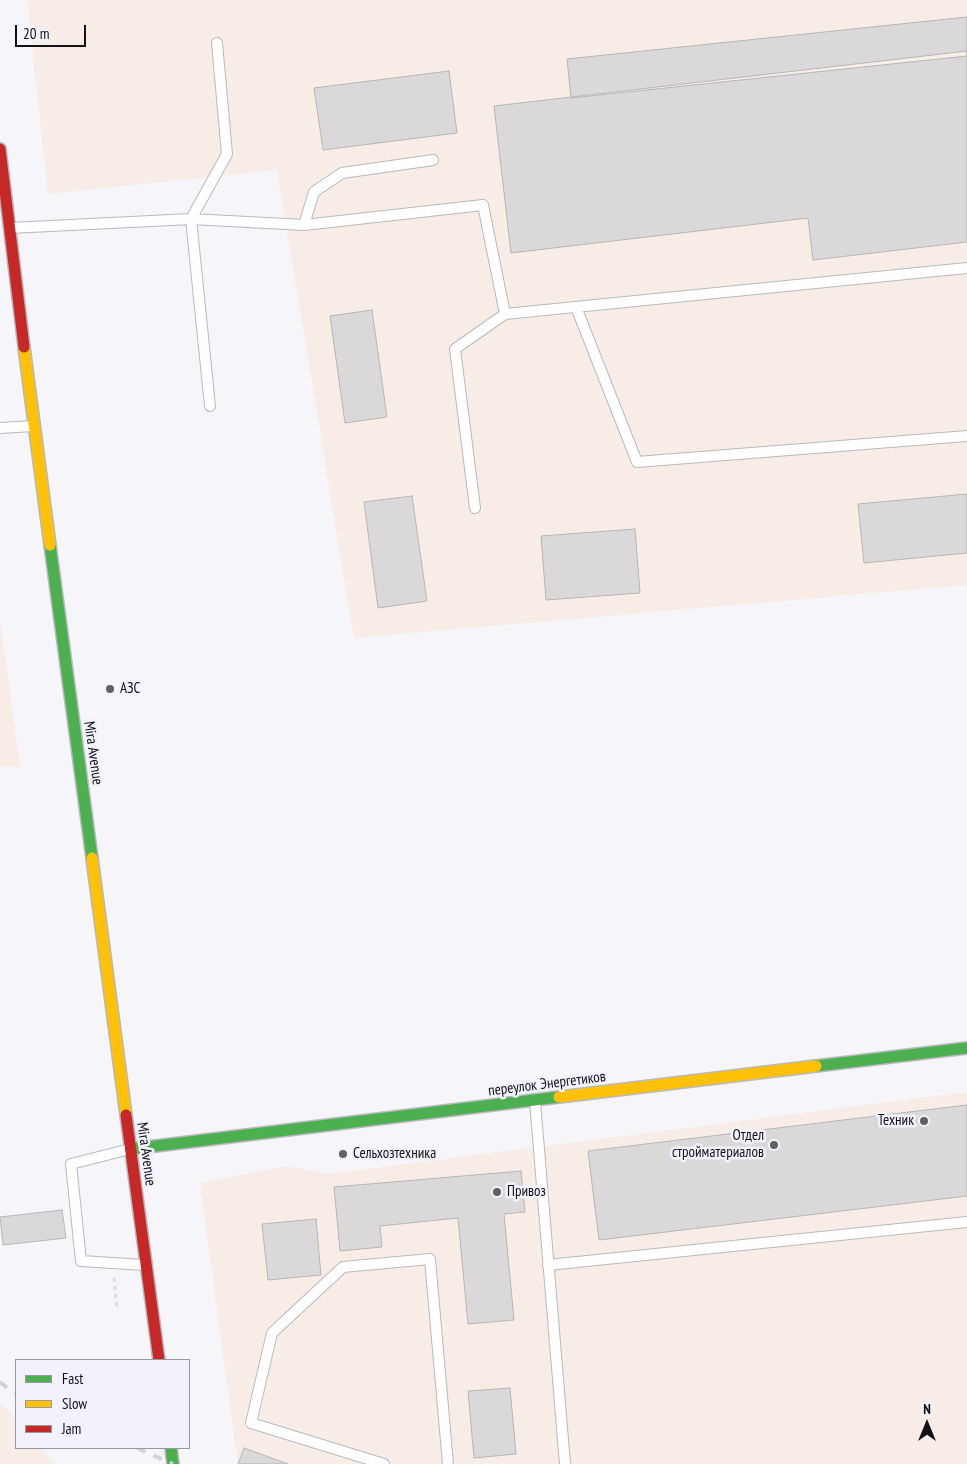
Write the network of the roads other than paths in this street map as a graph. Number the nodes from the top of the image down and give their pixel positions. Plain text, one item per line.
1 (217, 42) dead end
2 (0, 150) edge
3 (433, 160) dead end
4 (191, 219) junction
5 (304, 225) junction
6 (5, 228) edge
7 (967, 268) edge
8 (576, 307) junction
9 (505, 314) junction
10 (210, 406) dead end
11 (34, 426) junction
12 (0, 428) edge
13 (967, 436) edge
14 (475, 508) dead end
15 (967, 1048) edge
16 (535, 1100) junction
17 (130, 1149) junction
18 (967, 1222) edge
19 (146, 1265) junction
20 (548, 1265) junction
21 (159, 1359) edge
22 (171, 1449) edge
23 (173, 1464) edge
24 (384, 1464) edge
25 (448, 1464) edge
26 (565, 1464) edge

1 - 4 lane
2 - 6 main road, Mira Avenue
3 - 5 lane
4 - 5 lane
4 - 6 lane
4 - 10 lane
5 - 9 lane
6 - 11 main road, Mira Avenue
7 - 8 lane
8 - 9 lane
8 - 13 lane
9 - 14 lane
11 - 12 lane
11 - 17 main road, Mira Avenue
15 - 16 main road, переулок Энергетиков
16 - 17 main road, переулок Энергетиков
16 - 20 lane
17 - 19 main road, Mira Avenue
17 - 19 lane
18 - 20 lane
19 - 21 main road, Mira Avenue
20 - 26 lane
22 - 23 main road
24 - 25 lane

